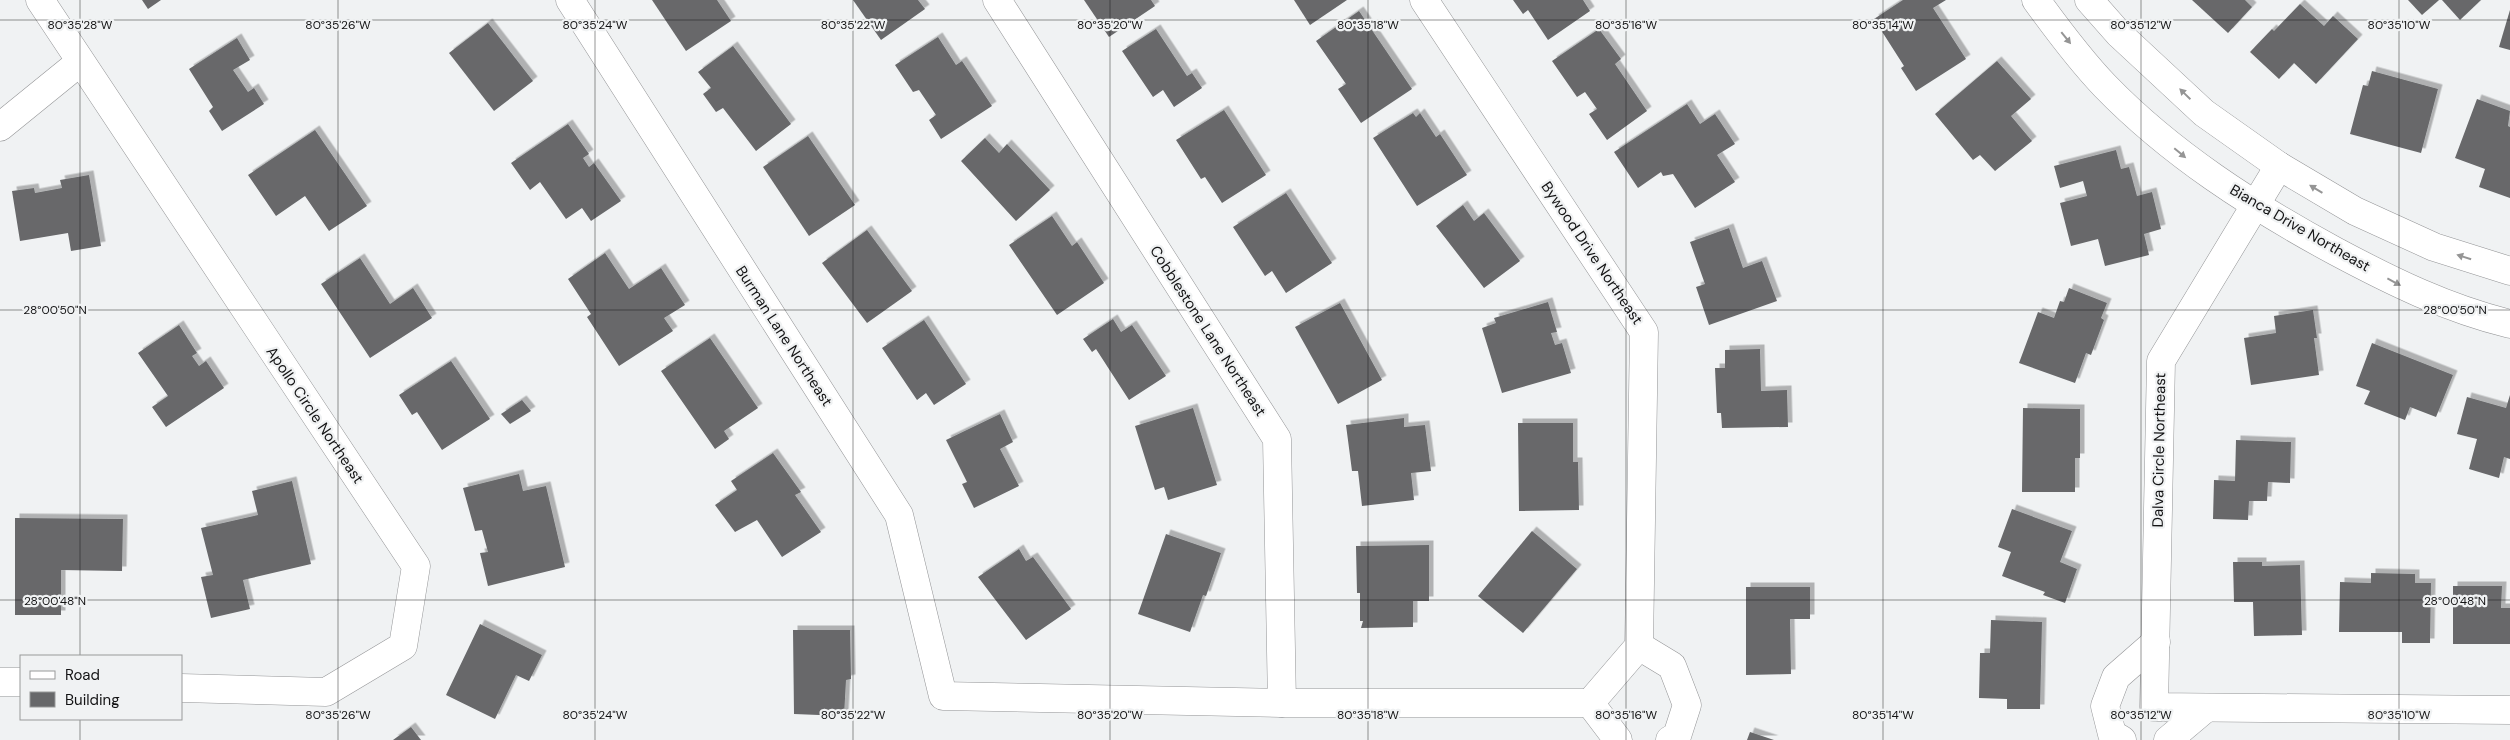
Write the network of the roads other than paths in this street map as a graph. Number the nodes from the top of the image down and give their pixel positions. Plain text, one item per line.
1 (40, 0) edge
2 (570, 0) edge
3 (997, 0) edge
4 (1424, 0) edge
5 (2036, 0) edge
6 (2089, 0) edge
7 (80, 62) junction
8 (0, 127) edge
9 (2279, 166) junction
10 (2255, 205) junction
11 (2510, 272) edge
12 (2510, 324) edge
13 (2156, 642) junction
14 (1639, 646) junction
15 (0, 682) edge
16 (20, 682) edge
17 (182, 688) edge
18 (1282, 703) junction
19 (1590, 703) junction
20 (2206, 708) junction
21 (2510, 710) edge
22 (1618, 740) edge
23 (1670, 740) edge
24 (2122, 740) edge
25 (2168, 740) edge

1 - 7 street, Apollo Circle Northeast
2 - 18 street, Burman Lane Northeast
3 - 18 street, Cobblestone Lane Northeast
4 - 14 street, Bywood Drive Northeast
5 -> 10 street, Bianca Drive Northeast
9 -> 6 street
7 - 8 street
7 - 17 street, Apollo Circle Northeast
9 - 10 street, Dalva Circle Northeast
11 -> 9 street
10 -> 12 street, Bianca Drive Northeast
10 - 13 street, Dalva Circle Northeast
13 - 20 street, Dalva Circle Northeast
13 - 24 street
14 - 19 street
14 - 23 street
15 - 16 street
18 - 19 street
19 - 22 street
20 - 21 street
20 - 25 street

